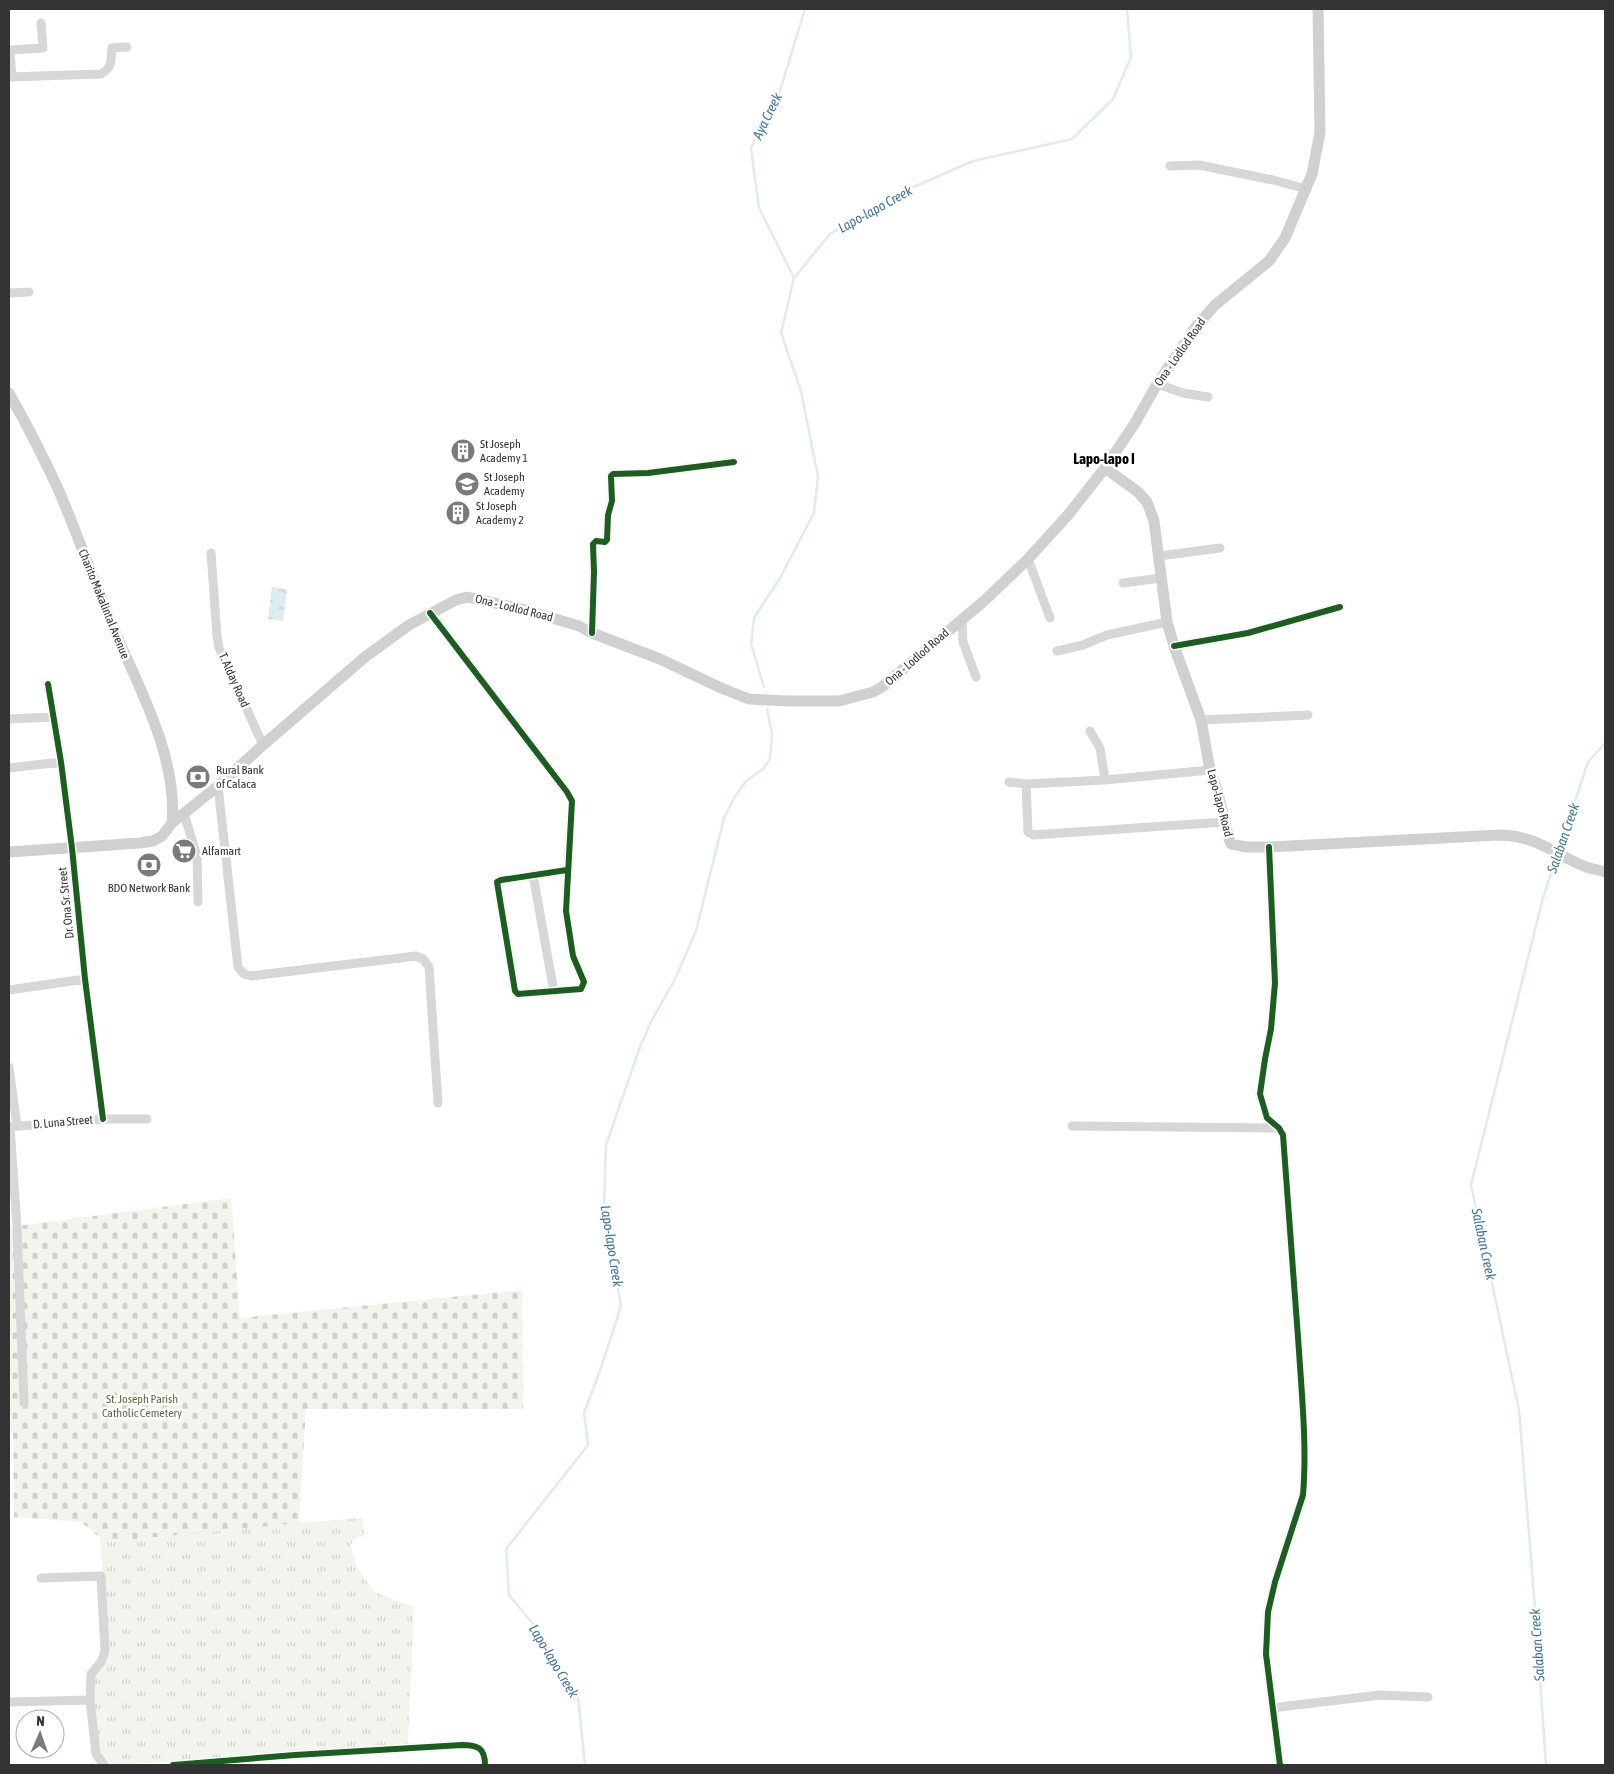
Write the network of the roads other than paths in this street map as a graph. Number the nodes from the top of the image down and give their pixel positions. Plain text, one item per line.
1 (1318, 9) edge
2 (41, 23) dead end
3 (127, 47) dead end
4 (10, 77) edge
5 (1170, 166) dead end
6 (1307, 189) junction
7 (29, 292) dead end
8 (9, 293) edge
9 (1157, 384) junction
10 (9, 393) edge
11 (1208, 397) dead end
12 (734, 462) dead end
13 (1105, 468) junction
14 (1220, 548) dead end
15 (211, 553) dead end
16 (1159, 556) junction
17 (1028, 559) junction
18 (1161, 578) junction
19 (1123, 583) dead end
20 (1340, 607) dead end
21 (430, 613) junction
22 (1050, 618) dead end
23 (962, 619) junction
24 (1167, 622) junction
25 (592, 633) junction
26 (1174, 646) junction
27 (1057, 651) dead end
28 (976, 676) dead end
29 (48, 684) dead end
30 (1308, 715) dead end
31 (54, 717) junction
32 (9, 719) edge
33 (1201, 720) junction
34 (1090, 731) dead end
35 (263, 745) junction
36 (61, 761) junction
37 (9, 768) edge
38 (1210, 770) junction
39 (1105, 780) junction
40 (1009, 782) dead end
41 (1026, 784) junction
42 (218, 786) junction
43 (184, 814) junction
44 (1224, 822) junction
45 (172, 823) junction
46 (1269, 847) junction
47 (72, 848) junction
48 (9, 852) edge
49 (567, 870) junction
50 (1605, 872) edge
51 (533, 875) junction
52 (198, 902) dead end
53 (85, 979) junction
54 (9, 990) edge
55 (554, 992) junction
56 (9, 1067) edge
57 (438, 1103) dead end
58 (103, 1119) junction
59 (147, 1119) dead end
60 (1072, 1126) dead end
61 (12, 1127) edge
62 (1279, 1128) junction
63 (24, 1403) dead end
64 (41, 1578) dead end
65 (1428, 1697) dead end
66 (90, 1700) junction
67 (9, 1702) edge
68 (1272, 1708) junction
69 (104, 1765) edge
70 (174, 1765) edge
71 (485, 1765) edge
72 (1280, 1765) edge

1 - 6 main road, Ona - Lodlod Road
2 - 4 street
3 - 4 street
5 - 6 street
6 - 9 main road, Ona - Lodlod Road
7 - 8 street
9 - 11 street
9 - 13 main road, Ona - Lodlod Road
10 - 45 main road, Charito Makalintal Avenue
12 - 25 street
13 - 16 main road, Lapo-lapo Road
13 - 17 main road, Ona - Lodlod Road
14 - 16 street
15 - 35 street, T. Alday Road
16 - 18 main road, Lapo-lapo Road
17 - 22 street
17 - 23 main road, Ona - Lodlod Road
18 - 19 street
18 - 24 main road, Lapo-lapo Road
20 - 26 street
21 - 25 main road, Ona - Lodlod Road
21 - 35 main road, Ona - Lodlod Road
21 - 49 street
23 - 25 main road, Ona - Lodlod Road
23 - 28 street
24 - 26 main road, Lapo-lapo Road
24 - 27 street
26 - 33 main road, Lapo-lapo Road
29 - 31 street, Dr. Ona Sr. Street
30 - 33 street
31 - 32 street
31 - 36 street, Dr. Ona Sr. Street
33 - 38 main road, Lapo-lapo Road
34 - 39 street
35 - 42 main road, Ona - Lodlod Road
36 - 37 street
36 - 47 street, Dr. Ona Sr. Street
38 - 39 street
38 - 44 main road, Lapo-lapo Road
39 - 41 street
40 - 41 street
41 - 44 street
42 - 43 main road, Ona - Lodlod Road
42 - 57 street
43 - 45 main road, Ona - Lodlod Road
43 - 52 street
44 - 46 main road, Lapo-lapo Road
45 - 47 main road, Ona - Lodlod Road
46 - 50 main road, Lapo-lapo Road
46 - 62 street
47 - 48 main road, Ona - Lodlod Road
47 - 53 street, Dr. Ona Sr. Street
49 - 51 street
49 - 55 street
51 - 55 street
51 - 55 street
53 - 54 street
53 - 58 street, Dr. Ona Sr. Street
56 - 61 street
58 - 59 street, D. Luna Street
58 - 61 street, D. Luna Street
60 - 62 street
61 - 63 street
62 - 68 street
64 - 66 street
65 - 68 street
66 - 67 street
66 - 69 street
68 - 72 street
70 - 71 street

